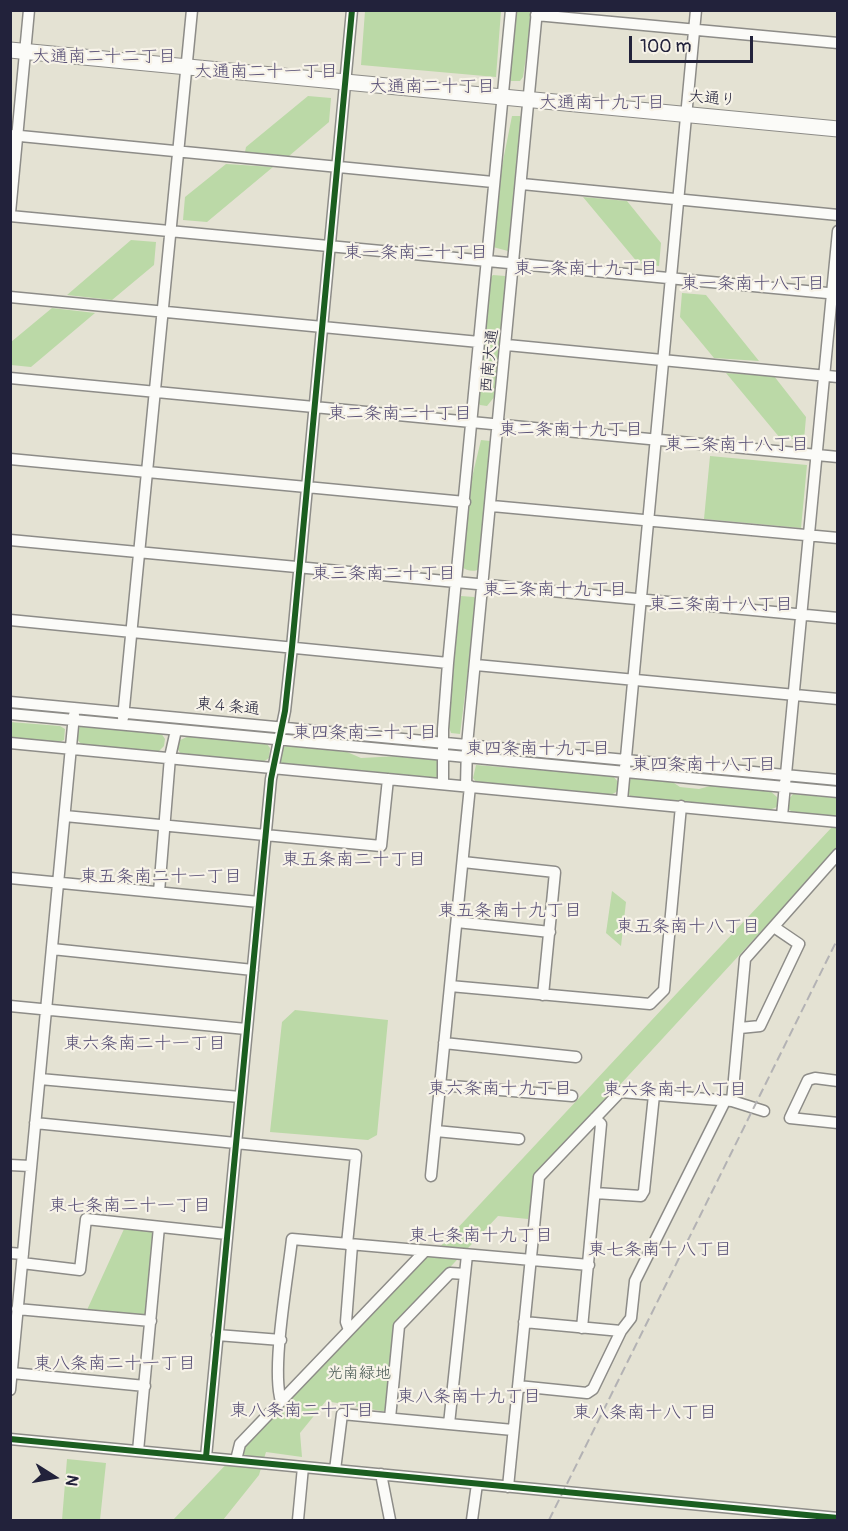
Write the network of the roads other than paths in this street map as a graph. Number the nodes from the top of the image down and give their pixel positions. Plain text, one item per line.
1 (29, 10) edge
2 (192, 10) edge
3 (352, 10) edge
4 (511, 10) edge
5 (696, 10) edge
6 (537, 13) edge
7 (694, 29) junction
8 (837, 43) edge
9 (18, 51) edge
10 (186, 67) junction
11 (346, 82) junction
12 (503, 98) junction
13 (528, 99) junction
14 (686, 115) junction
15 (837, 129) edge
16 (14, 135) edge
17 (177, 151) junction
18 (338, 167) junction
19 (493, 182) junction
20 (522, 184) junction
21 (678, 200) junction
22 (10, 214) edge
23 (837, 215) edge
24 (169, 231) junction
25 (837, 231) edge
26 (330, 246) junction
27 (486, 261) junction
28 (514, 264) junction
29 (671, 278) junction
30 (834, 294) edge
31 (10, 297) edge
32 (162, 311) junction
33 (322, 327) junction
34 (479, 342) junction
35 (507, 345) junction
36 (663, 360) junction
37 (823, 376) junction
38 (837, 377) edge
39 (10, 378) edge
40 (154, 392) junction
41 (316, 407) junction
42 (472, 422) junction
43 (498, 425) junction
44 (656, 439) junction
45 (816, 455) junction
46 (837, 457) edge
47 (10, 459) edge
48 (146, 471) junction
49 (307, 487) junction
50 (465, 502) junction
51 (492, 506) junction
52 (648, 519) junction
53 (809, 535) junction
54 (837, 538) edge
55 (10, 540) edge
56 (139, 552) junction
57 (299, 567) junction
58 (457, 582) junction
59 (483, 585) junction
60 (640, 600) junction
61 (801, 614) junction
62 (837, 618) edge
63 (10, 620) edge
64 (132, 632) junction
65 (292, 647) junction
66 (448, 663) junction
67 (476, 665) junction
68 (633, 679) junction
69 (793, 694) junction
70 (837, 699) edge
71 (10, 702) edge
72 (75, 708) junction
73 (124, 712) junction
74 (10, 714) edge
75 (73, 720) junction
76 (123, 725) junction
77 (282, 727) junction
78 (176, 730) junction
79 (279, 740) junction
80 (443, 742) junction
81 (10, 743) edge
82 (467, 745) junction
83 (71, 749) junction
84 (444, 755) junction
85 (170, 757) junction
86 (468, 757) junction
87 (626, 760) junction
88 (273, 768) junction
89 (625, 772) junction
90 (786, 776) junction
91 (388, 779) junction
92 (837, 780) edge
93 (443, 784) junction
94 (468, 786) junction
95 (785, 787) junction
96 (837, 792) edge
97 (622, 800) junction
98 (681, 806) junction
99 (65, 816) junction
100 (782, 816) junction
101 (837, 822) edge
102 (165, 826) junction
103 (266, 834) junction
104 (837, 854) edge
105 (463, 862) junction
106 (10, 878) edge
107 (58, 882) junction
108 (159, 892) junction
109 (259, 902) junction
110 (457, 922) junction
111 (774, 927) junction
112 (550, 932) junction
113 (51, 949) junction
114 (253, 970) junction
115 (450, 986) junction
116 (543, 995) junction
117 (10, 1006) edge
118 (46, 1009) junction
119 (740, 1028) junction
120 (246, 1029) junction
121 (444, 1043) junction
122 (576, 1057) dead end
123 (39, 1079) junction
124 (837, 1081) edge
125 (440, 1085) junction
126 (654, 1095) junction
127 (572, 1096) dead end
128 (240, 1097) junction
129 (729, 1101) junction
130 (764, 1111) dead end
131 (595, 1118) junction
132 (35, 1123) junction
133 (837, 1123) edge
134 (436, 1131) junction
135 (519, 1139) dead end
136 (236, 1141) junction
137 (10, 1165) edge
138 (30, 1167) junction
139 (431, 1176) dead end
140 (596, 1193) junction
141 (159, 1227) junction
142 (227, 1234) junction
143 (349, 1244) junction
144 (424, 1252) junction
145 (10, 1253) edge
146 (453, 1254) junction
147 (466, 1255) junction
148 (22, 1259) junction
149 (531, 1261) junction
150 (589, 1265) junction
151 (450, 1273) junction
152 (465, 1274) junction
153 (17, 1309) junction
154 (151, 1321) junction
155 (524, 1322) junction
156 (582, 1328) junction
157 (349, 1330) junction
158 (621, 1332) junction
159 (218, 1335) junction
160 (281, 1340) junction
161 (12, 1372) edge
162 (145, 1386) junction
163 (518, 1386) junction
164 (10, 1390) edge
165 (282, 1401) junction
166 (390, 1418) junction
167 (449, 1424) junction
168 (513, 1430) junction
169 (10, 1439) edge
170 (138, 1451) junction
171 (206, 1457) junction
172 (236, 1460) junction
173 (303, 1467) junction
174 (335, 1470) junction
175 (381, 1474) junction
176 (477, 1484) junction
177 (508, 1487) junction
178 (837, 1518) edge
179 (298, 1521) edge
180 (390, 1521) edge
181 (472, 1521) edge

1 - 9 street
2 - 10 street
3 - 11 street
4 - 12 street, 西南大通
5 - 7 street
6 - 7 street
6 - 13 street, 西南大通
7 - 8 street
7 - 14 street
9 - 10 highway, 大通り
9 - 16 street
10 - 11 highway, 大通り
10 - 17 street
11 - 12 highway, 大通り
11 - 18 street
12 - 13 highway, 大通り
12 - 19 street, 西南大通
13 - 14 highway, 大通り
13 - 20 street, 西南大通
14 - 15 highway, 大通り
14 - 21 street
16 - 17 street
16 - 22 street
17 - 18 street
17 - 24 street
18 - 19 street
18 - 26 street
19 - 27 street, 西南大通
20 - 21 street
20 - 28 street, 西南大通
21 - 23 street
21 - 29 street
22 - 24 street
24 - 26 street
24 - 32 street
25 - 30 street
26 - 27 street
26 - 33 street
27 - 28 street
27 - 34 street, 西南大通
28 - 29 street
28 - 35 street, 西南大通
29 - 30 street
29 - 36 street
30 - 37 street
31 - 32 street
32 - 33 street
32 - 40 street
33 - 34 street
33 - 41 street
34 - 42 street, 西南大通
35 - 36 street
35 - 43 street, 西南大通
36 - 37 street
36 - 44 street
37 - 38 street
37 - 45 street
39 - 40 street
40 - 41 street
40 - 48 street
41 - 42 street
41 - 49 street
42 - 43 street
42 - 50 street, 西南大通
43 - 44 street
43 - 51 street, 西南大通
44 - 45 street
44 - 52 street
45 - 46 street
45 - 53 street
47 - 48 street
48 - 49 street
48 - 56 street
49 - 50 street
49 - 57 street
50 - 58 street, 西南大通
51 - 52 street
51 - 59 street, 西南大通
52 - 53 street
52 - 60 street
53 - 54 street
53 - 61 street
55 - 56 street
56 - 57 street
56 - 64 street
57 - 58 street
57 - 65 street
58 - 59 street
58 - 66 street, 西南大通
59 - 60 street
59 - 67 street, 西南大通
60 - 61 street
60 - 68 street
61 - 62 street
61 - 69 street
63 - 64 street
64 - 65 street
64 - 73 street
65 - 66 street
65 - 77 street
66 - 80 street, 西南大通
67 - 68 street
67 - 82 street, 西南大通
68 - 69 street
68 - 87 street
69 - 70 street
69 - 90 street
71 - 72 street, 東４条通
72 - 73 street, 東４条通
72 - 75 street
73 - 76 street
73 - 77 street, 東４条通
74 - 75 street, 東４条通
75 - 76 street, 東４条通
75 - 83 street
76 - 78 street, 東４条通
77 - 79 street
77 - 80 street, 東４条通
78 - 79 street, 東４条通
78 - 85 street
79 - 84 street, 東４条通
79 - 88 street
80 - 82 street, 東４条通
80 - 84 street, 西南大通
81 - 83 street
82 - 86 street, 西南大通
82 - 87 street, 東４条通
83 - 85 street
83 - 99 street
84 - 86 street, 東４条通
84 - 93 street, 西南大通
85 - 88 street
85 - 102 street
86 - 89 street, 東４条通
86 - 94 street, 西南大通
87 - 89 street
87 - 90 street, 東４条通
88 - 91 street
88 - 103 street
89 - 95 street, 東４条通
89 - 97 street
90 - 92 street, 東４条通
90 - 95 street
91 - 93 street
91 - 103 street
93 - 94 street
94 - 97 street
94 - 105 street, 西南大通
95 - 96 street, 東４条通
95 - 100 street
97 - 98 street
98 - 100 street
98 - 116 street
99 - 102 street
99 - 107 street
100 - 101 street
102 - 103 street
102 - 108 street
103 - 109 street
104 - 111 street
105 - 110 street, 西南大通
105 - 112 street
106 - 107 street
107 - 108 street
107 - 113 street
108 - 109 street
109 - 114 street
110 - 112 street
110 - 115 street, 西南大通
111 - 119 street
111 - 119 street
112 - 116 street
113 - 114 street
113 - 118 street
114 - 120 street
115 - 116 street
115 - 121 street, 西南大通
117 - 118 street
118 - 120 street
118 - 123 street
119 - 129 street
120 - 128 street
121 - 122 street
121 - 125 street, 西南大通
123 - 128 street
123 - 132 street
124 - 133 street
125 - 127 street
125 - 134 street, 西南大通
126 - 129 street
126 - 131 street
126 - 140 street
128 - 136 street
129 - 130 street
129 - 158 street
131 - 140 street
131 - 149 street
132 - 136 street
132 - 138 street
134 - 135 street
134 - 139 street, 西南大通
136 - 142 street
136 - 143 street
137 - 138 street
138 - 148 street
140 - 150 street
141 - 142 street
141 - 148 street
141 - 154 street
142 - 159 street
143 - 144 street
143 - 157 street
143 - 160 street
144 - 146 street
144 - 157 street
145 - 148 street
146 - 147 street
146 - 151 street
147 - 149 street
147 - 152 street
148 - 153 street
149 - 150 street
149 - 155 street
150 - 156 street
151 - 152 street
151 - 166 street
152 - 167 street
153 - 154 street
153 - 161 street
154 - 162 street
155 - 156 street
155 - 163 street
156 - 158 street
157 - 165 street
158 - 163 street
159 - 160 street
159 - 171 street
160 - 165 street
161 - 162 street
161 - 164 street
162 - 170 street
163 - 168 street
165 - 172 street
166 - 167 street
166 - 174 street
167 - 168 street
168 - 177 street
169 - 170 street
170 - 171 street
171 - 172 street
172 - 173 street
173 - 174 street
173 - 179 street
174 - 175 street
175 - 176 street
175 - 180 street
176 - 177 street
176 - 181 street
177 - 178 street

